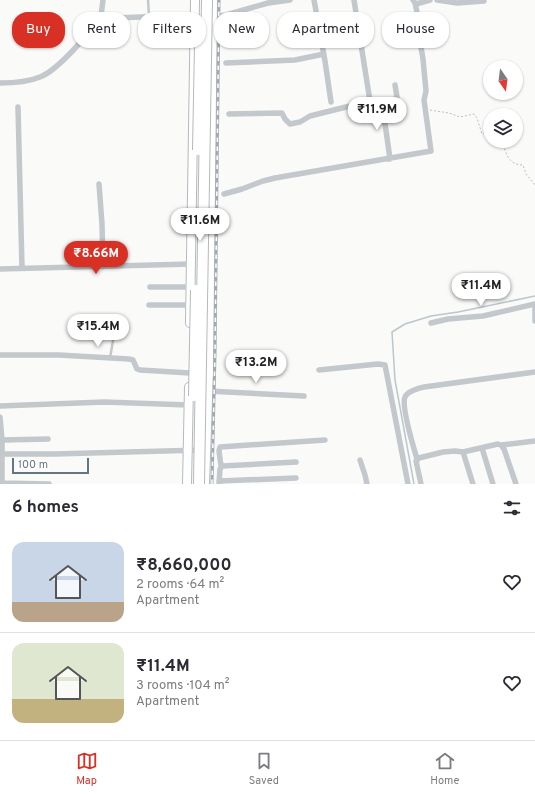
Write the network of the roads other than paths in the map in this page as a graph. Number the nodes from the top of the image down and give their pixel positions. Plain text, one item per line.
1 (103, 0) edge
2 (148, 0) edge
3 (195, 0) edge
4 (200, 0) edge
5 (207, 0) edge
6 (213, 0) edge
7 (290, 0) edge
8 (314, 0) edge
9 (354, 0) edge
10 (430, 0) edge
11 (437, 0) edge
12 (276, 1) edge
13 (450, 1) edge
14 (484, 1) dead end
15 (414, 2) edge
16 (102, 12) edge
17 (150, 12) edge
18 (195, 12) edge
19 (212, 17) junction
20 (206, 41) edge
21 (212, 41) junction
22 (74, 48) edge
23 (194, 48) edge
24 (324, 54) junction
25 (226, 63) dead end
26 (0, 83) edge
27 (395, 85) dead end
28 (370, 101) junction
29 (331, 102) dead end
30 (382, 102) junction
31 (18, 107) dead end
32 (229, 114) dead end
33 (390, 159) junction
34 (98, 184) dead end
35 (224, 194) dead end
36 (191, 264) junction
37 (103, 266) junction
38 (22, 268) junction
39 (0, 269) edge
40 (150, 287) dead end
41 (191, 287) junction
42 (209, 287) junction
43 (149, 305) dead end
44 (191, 305) junction
45 (535, 305) edge
46 (535, 321) edge
47 (431, 323) dead end
48 (114, 335) dead end
49 (0, 355) edge
50 (110, 358) junction
51 (319, 370) dead end
52 (535, 372) edge
53 (190, 373) junction
54 (208, 390) junction
55 (304, 396) dead end
56 (189, 405) junction
57 (0, 406) edge
58 (0, 417) edge
59 (1, 430) edge
60 (48, 439) dead end
61 (2, 440) junction
62 (325, 440) dead end
63 (535, 441) edge
64 (501, 445) junction
65 (482, 448) junction
66 (188, 450) junction
67 (206, 450) junction
68 (463, 452) junction
69 (2, 454) junction
70 (417, 459) junction
71 (360, 460) dead end
72 (296, 462) dead end
73 (225, 466) junction
74 (1, 474) edge
75 (296, 478) dead end
76 (219, 482) edge
77 (2, 484) edge
78 (49, 484) edge
79 (187, 484) edge
80 (192, 484) edge
81 (199, 484) edge
82 (205, 484) edge
83 (366, 484) edge
84 (408, 484) edge
85 (421, 484) edge
86 (473, 484) edge
87 (494, 484) edge
88 (516, 484) edge

1 - 16 street
2 - 17 lane
3 - 18 street
4 - 80 highway, bridge
5 - 81 highway, bridge
6 - 19 street
7 - 12 street
8 - 24 street
9 - 28 street
10 - 15 street
11 - 13 street
12 - 19 street
13 - 14 street
15 - 33 street
19 - 21 street
20 - 21 street
21 - 42 street
22 - 26 street
23 - 36 street
24 - 25 street
24 - 29 street
27 - 30 street
28 - 30 street
28 - 32 street
30 - 33 street
31 - 38 street
33 - 35 street
34 - 37 street
36 - 37 street
36 - 41 street
37 - 38 street
38 - 39 street
40 - 41 street
41 - 42 street
41 - 44 street
42 - 54 street
43 - 44 street
44 - 53 street
45 - 46 street
45 - 47 street
48 - 50 lane
49 - 50 street
50 - 53 street
51 - 84 street
52 - 70 street
53 - 56 street
54 - 55 street
54 - 67 street
56 - 57 street
56 - 66 street
58 - 59 street
59 - 61 street
60 - 61 street
61 - 69 street
62 - 73 street
63 - 64 street
64 - 65 street
64 - 88 street
65 - 68 street
65 - 87 street
66 - 67 street
66 - 69 street
66 - 79 street
67 - 82 street
68 - 70 street
68 - 86 street
69 - 74 street
70 - 85 street
71 - 83 street
72 - 73 street
73 - 76 street
74 - 77 street
75 - 76 street
77 - 78 street

